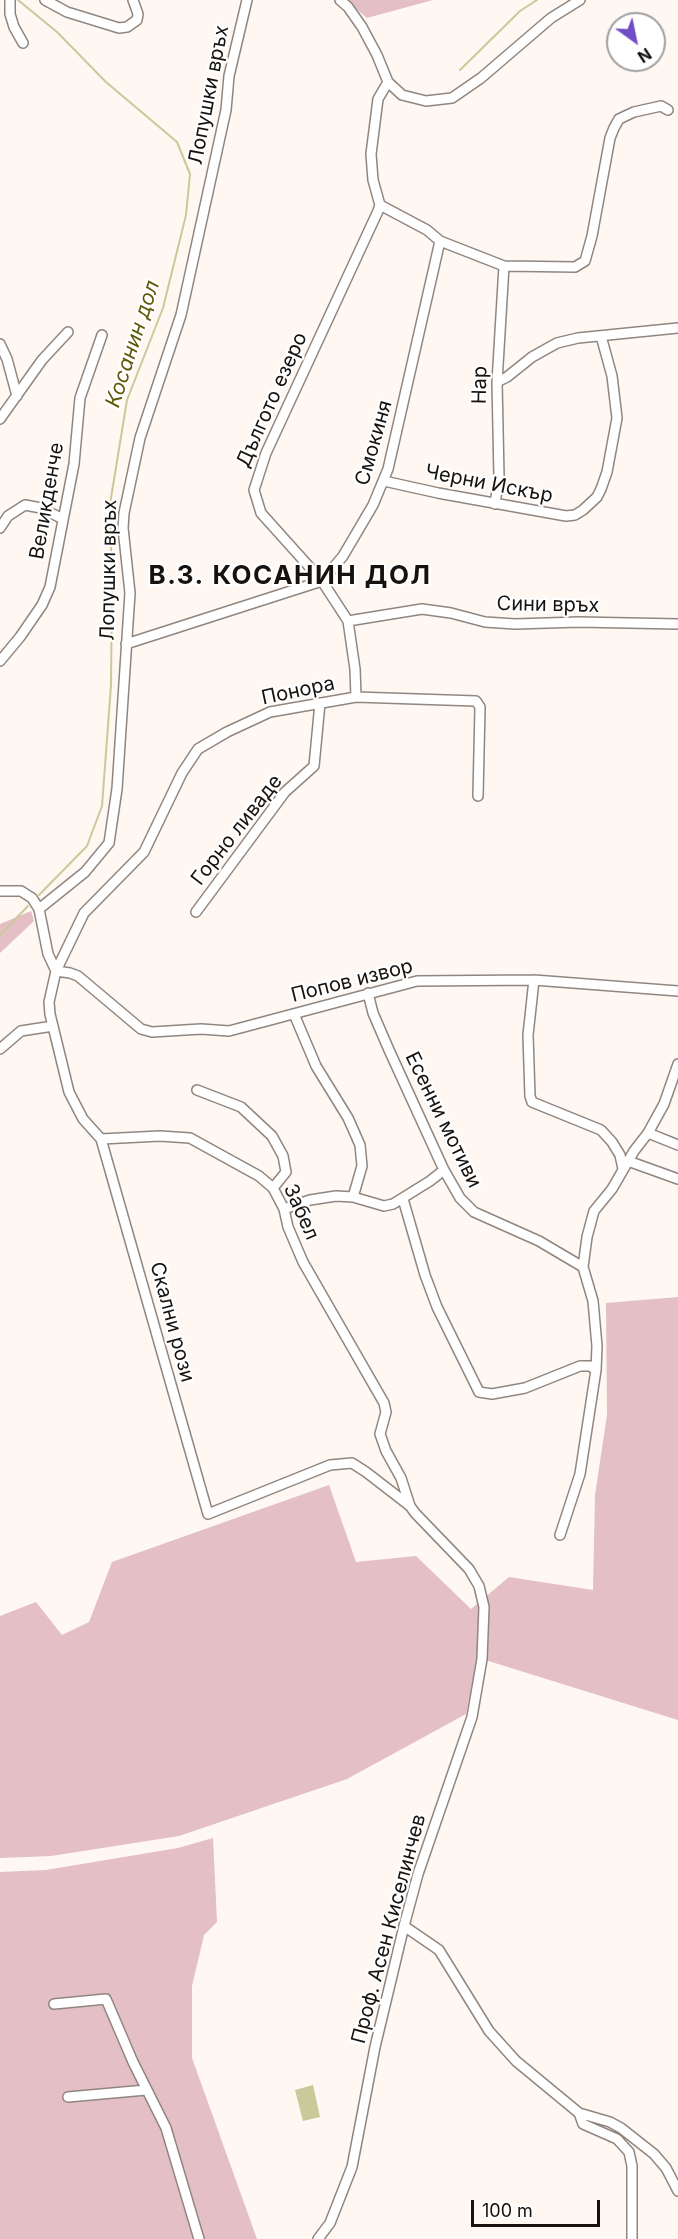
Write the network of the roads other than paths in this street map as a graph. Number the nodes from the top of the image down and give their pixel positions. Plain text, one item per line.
1 (10, 0) edge
2 (45, 0) edge
3 (133, 0) edge
4 (247, 0) edge
5 (340, 0) edge
6 (580, 0) edge
7 (23, 43) dead end
8 (388, 82) junction
9 (668, 110) dead end
10 (380, 205) junction
11 (440, 240) junction
12 (504, 266) junction
13 (678, 327) edge
14 (68, 332) dead end
15 (102, 335) dead end
16 (601, 336) junction
17 (0, 344) edge
18 (497, 382) junction
19 (17, 396) junction
20 (0, 418) edge
21 (384, 481) junction
22 (495, 504) junction
23 (63, 519) junction
24 (0, 528) edge
25 (322, 581) junction
26 (348, 621) junction
27 (678, 624) edge
28 (126, 644) junction
29 (0, 661) edge
30 (356, 697) junction
31 (320, 703) junction
32 (478, 796) dead end
33 (0, 891) edge
34 (39, 909) junction
35 (196, 912) dead end
36 (56, 971) junction
37 (534, 980) junction
38 (678, 991) edge
39 (368, 993) junction
40 (294, 1014) junction
41 (53, 1026) junction
42 (0, 1049) edge
43 (678, 1064) edge
44 (197, 1090) dead end
45 (648, 1134) junction
46 (101, 1139) junction
47 (678, 1145) edge
48 (626, 1165) junction
49 (444, 1170) junction
50 (678, 1179) edge
51 (273, 1188) junction
52 (353, 1197) junction
53 (404, 1199) junction
54 (284, 1209) junction
55 (583, 1267) junction
56 (596, 1370) junction
57 (411, 1506) junction
58 (560, 1535) dead end
59 (484, 1625) joint
60 (404, 1926) junction
61 (54, 2004) dead end
62 (146, 2090) junction
63 (68, 2097) dead end
64 (579, 2113) junction
65 (678, 2191) edge
66 (199, 2239) edge
67 (318, 2239) edge
68 (632, 2239) edge

1 - 7 street
2 - 3 street
4 - 28 street, Лопушки връх
5 - 8 street
6 - 8 street
8 - 10 street
9 - 12 street
10 - 11 street
10 - 25 street, Дългото езеро
11 - 12 street
11 - 21 street, Смокиня
12 - 18 street, Нар
13 - 16 street
14 - 19 street
15 - 23 street, Великденче
16 - 18 street
16 - 22 street, Черни Искър
17 - 19 street
18 - 22 street, Нар
19 - 20 street
21 - 22 street, Черни Искър
21 - 25 street, Смокиня
23 - 24 street
23 - 29 street, Великденче
25 - 26 street, Дългото езеро
25 - 28 street
26 - 27 street, Сини връх
26 - 30 street, Дългото езеро
28 - 34 street, Лопушки връх
30 - 31 street, Понора
30 - 32 street, Понора
31 - 35 street, Горно ливаде
31 - 36 street, Понора
33 - 34 street
34 - 36 street
36 - 40 street, Попов извор
36 - 41 street
37 - 38 street, Попов извор
37 - 39 street, Попов извор
37 - 48 street
39 - 40 street, Попов извор
39 - 49 street, Есенни мотиви
40 - 52 street
41 - 42 street
41 - 46 street
43 - 45 street
44 - 51 street
45 - 47 street
45 - 48 street
46 - 51 street, Забел
46 - 57 street, Скални рози
48 - 50 street
48 - 55 street
49 - 53 street
49 - 55 street, Есенни мотиви
51 - 54 street, Забел
52 - 53 street
52 - 54 street
53 - 56 street
54 - 57 street, Забел
55 - 56 street
56 - 58 street
57 - 59 street, Забел
59 - 60 street, Проф. Асен Киселинчев
60 - 64 street
60 - 67 street, Проф. Асен Киселинчев
61 - 62 street
62 - 63 street
62 - 66 street
64 - 65 street
64 - 68 street

